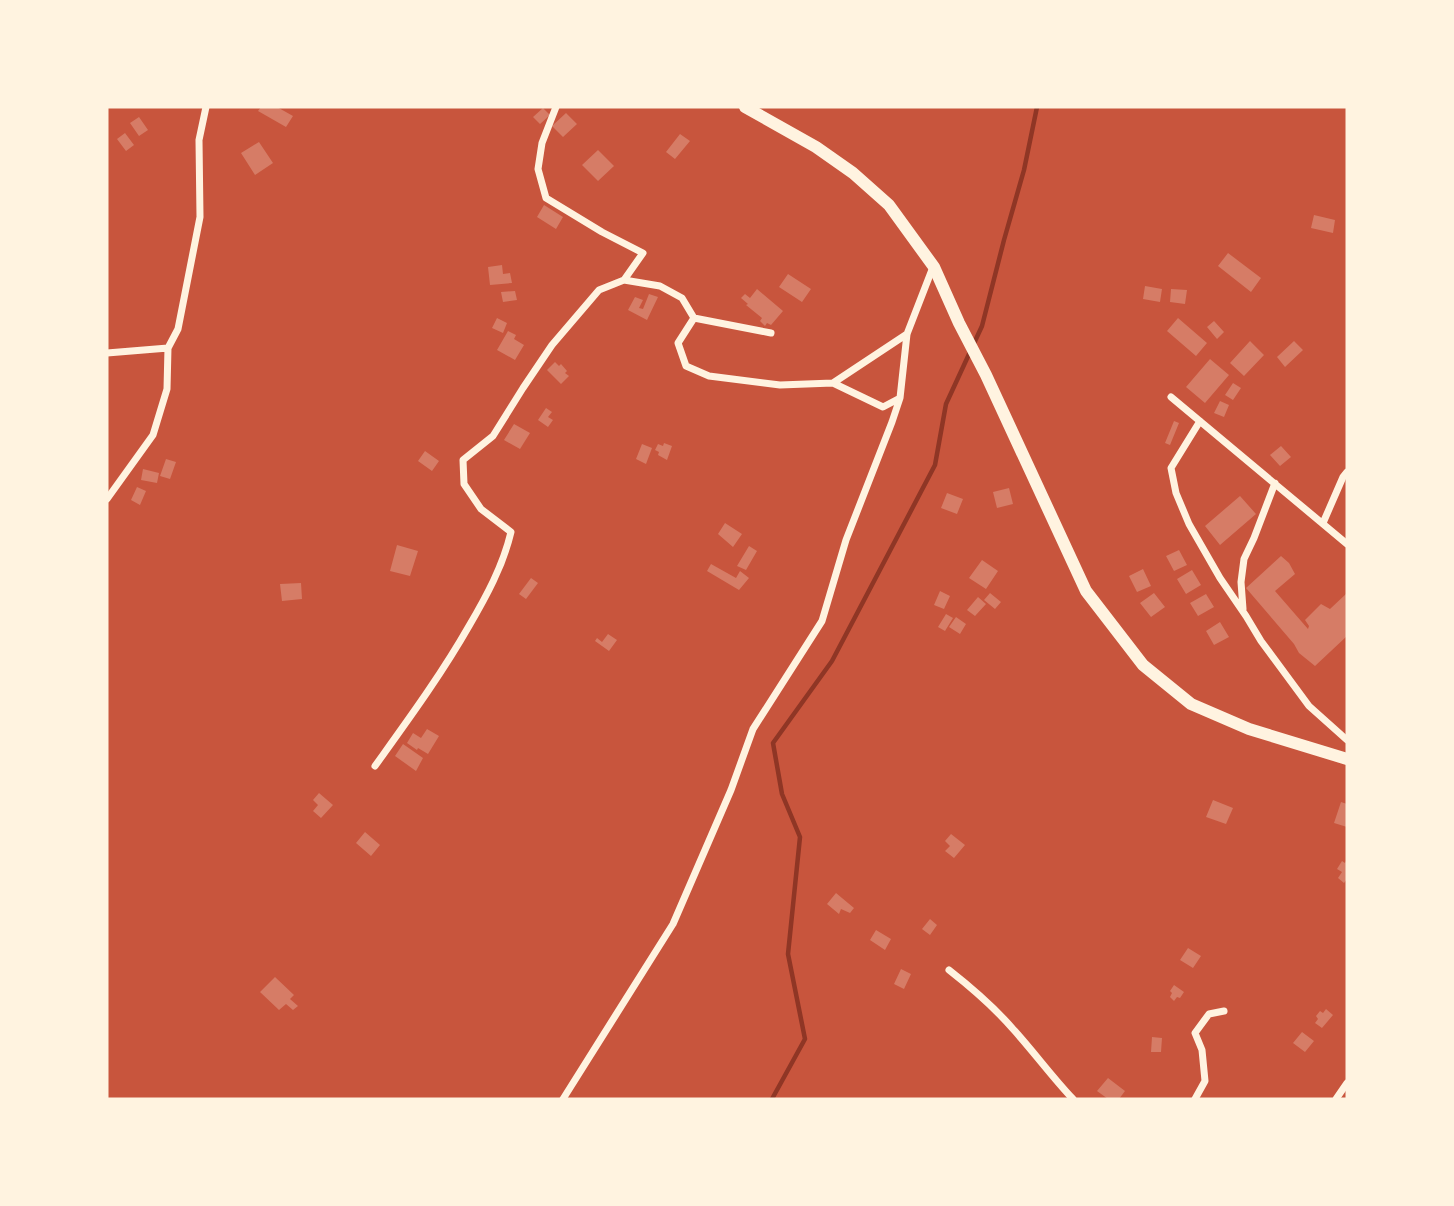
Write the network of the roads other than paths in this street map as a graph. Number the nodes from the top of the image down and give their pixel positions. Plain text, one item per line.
1 (206, 107) edge
2 (556, 107) edge
3 (745, 107) edge
4 (934, 267) junction
5 (624, 280) junction
6 (694, 318) junction
7 (771, 332) dead end
8 (907, 334) junction
9 (168, 348) junction
10 (107, 353) edge
11 (834, 383) junction
12 (1171, 397) dead end
13 (900, 398) junction
14 (1200, 421) junction
15 (1347, 472) edge
16 (1275, 483) junction
17 (107, 499) edge
18 (1323, 523) junction
19 (1347, 544) edge
20 (1243, 611) junction
21 (1347, 740) edge
22 (1347, 759) edge
23 (375, 766) dead end
24 (950, 970) dead end
25 (1224, 1011) dead end
26 (1347, 1083) edge
27 (563, 1099) edge
28 (1073, 1099) edge
29 (1195, 1099) edge
30 (1336, 1099) edge

1 - 9 street
2 - 5 street
3 - 4 main road
4 - 8 street
4 - 22 main road
5 - 6 street
5 - 23 street
6 - 7 street
6 - 11 street
8 - 11 street
8 - 13 street
9 - 10 street
9 - 17 street
11 - 13 street
12 - 14 street
13 - 27 street
14 - 16 street
14 - 20 street
15 - 18 street
16 - 18 street
16 - 20 street
18 - 19 street
20 - 21 street
24 - 28 street
25 - 29 street
26 - 30 street

